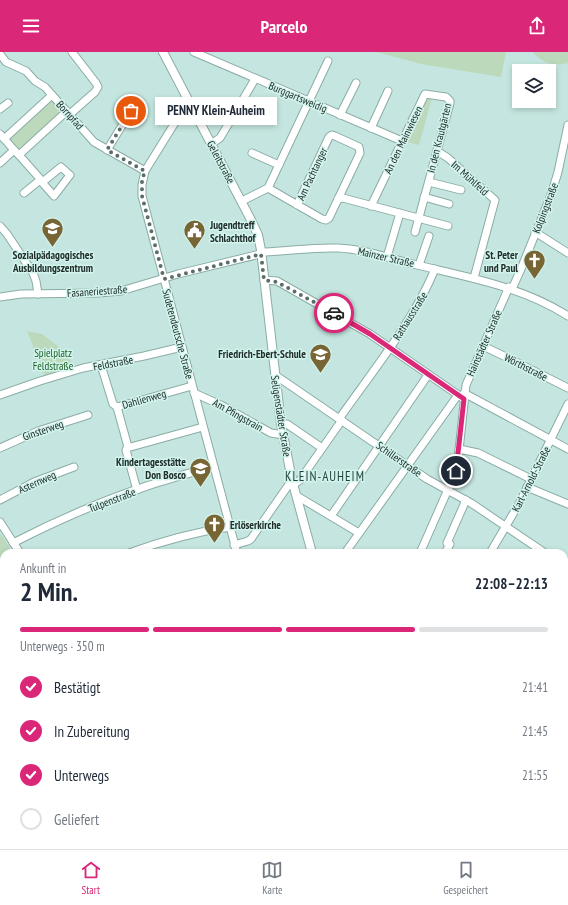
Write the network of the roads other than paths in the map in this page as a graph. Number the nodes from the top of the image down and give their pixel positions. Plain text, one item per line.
1 (3, 52) edge
2 (72, 52) edge
3 (163, 52) edge
4 (194, 52) edge
5 (0, 54) edge
6 (328, 61) dead end
7 (255, 79) junction
8 (356, 83) dead end
9 (388, 91) dead end
10 (52, 95) junction
11 (446, 97) joint
12 (189, 100) junction
13 (309, 102) junction
14 (8, 103) dead end
15 (0, 110) edge
16 (131, 111) dead end
17 (68, 112) junction
18 (340, 115) junction
19 (568, 125) edge
20 (371, 128) junction
21 (2, 137) edge
22 (402, 141) junction
23 (211, 144) junction
24 (107, 150) junction
25 (437, 151) junction
26 (16, 153) junction
27 (252, 153) dead end
28 (0, 163) edge
29 (279, 165) junction
30 (145, 171) junction
31 (429, 182) junction
32 (268, 188) junction
33 (462, 190) dead end
34 (24, 193) dead end
35 (424, 197) junction
36 (338, 199) junction
37 (242, 201) junction
38 (449, 204) dead end
39 (297, 205) junction
40 (371, 206) junction
41 (400, 213) junction
42 (418, 218) junction
43 (0, 226) edge
44 (448, 226) dead end
45 (415, 232) dead end
46 (535, 232) junction
47 (0, 233) edge
48 (429, 236) dead end
49 (13, 245) junction
50 (568, 253) edge
51 (261, 254) junction
52 (387, 257) junction
53 (419, 265) junction
54 (435, 269) junction
55 (474, 278) junction
56 (164, 279) junction
57 (264, 280) junction
58 (510, 288) junction
59 (38, 294) junction
60 (0, 297) edge
61 (568, 316) edge
62 (482, 346) junction
63 (182, 347) junction
64 (390, 348) junction
65 (101, 365) junction
66 (427, 374) junction
67 (275, 375) junction
68 (568, 388) edge
69 (193, 389) junction
70 (0, 395) edge
71 (462, 396) junction
72 (568, 404) edge
73 (117, 407) junction
74 (88, 415) dead end
75 (341, 420) junction
76 (280, 424) junction
77 (203, 427) junction
78 (283, 435) junction
79 (550, 440) junction
80 (379, 446) junction
81 (128, 447) junction
82 (0, 448) edge
83 (322, 448) junction
84 (459, 449) junction
85 (568, 449) edge
86 (408, 466) junction
87 (74, 467) dead end
88 (214, 467) junction
89 (531, 479) junction
90 (293, 482) junction
91 (527, 487) junction
92 (137, 490) junction
93 (448, 491) junction
94 (297, 496) junction
95 (0, 500) edge
96 (466, 500) junction
97 (568, 504) edge
98 (331, 516) junction
99 (0, 522) edge
100 (506, 526) junction
101 (230, 527) junction
102 (359, 533) junction
103 (13, 543) junction
104 (234, 545) junction
105 (17, 549) edge
106 (139, 549) edge
107 (235, 549) edge
108 (311, 549) edge
109 (348, 549) edge
110 (422, 549) edge
111 (447, 549) edge
112 (492, 549) edge
113 (538, 549) edge

1 - 5 street
2 - 17 street
3 - 12 main road, Geleitstraße
4 - 7 street, Burggartsweidig
5 - 10 street, Bornpfad
6 - 13 street
7 - 13 street, Burggartsweidig
7 - 23 street
8 - 18 street
9 - 20 street
10 - 17 street, Bornpfad
10 - 21 street
11 - 22 street, An den Mainwiesen
11 - 25 street, In den Krautgärten
12 - 23 main road, Geleitstraße
12 - 30 street, Sudetendeutsche Straße
13 - 18 street, Burggartsweidig
13 - 29 street
14 - 15 street
16 - 24 street
17 - 24 street, Bornpfad
17 - 26 street
18 - 20 street, Burggartsweidig
19 - 46 street, Kolpingstraße
20 - 22 street, Burggartsweidig
21 - 26 street
22 - 40 street, An den Mainwiesen
23 - 37 main road, Geleitstraße
24 - 30 street, Bornpfad
25 - 31 street, In den Krautgärten
25 - 55 street, Im Mühlfeld
26 - 28 street
26 - 34 street
27 - 29 street
29 - 32 street
30 - 56 street, Sudetendeutsche Straße
31 - 33 street, In den Krautgärten
31 - 35 street, In den Krautgärten
32 - 37 street
32 - 39 street
35 - 38 street
35 - 42 street, In den Krautgärten
36 - 39 street
36 - 39 street, Am Pachtanger
36 - 40 street
37 - 51 main road, Geleitstraße
40 - 41 street
41 - 42 street
41 - 52 street
42 - 44 street
42 - 45 street, In den Krautgärten
43 - 49 street
46 - 50 street
46 - 58 street, Kolpingstraße
47 - 49 street
48 - 53 street
49 - 59 street
51 - 52 street, Mainzer Straße
51 - 56 street, Fasaneriestraße
51 - 57 main road, Seligenstädter Straße
52 - 53 street, Mainzer Straße
53 - 54 street, Mainzer Straße
54 - 55 street, Mainzer Straße
54 - 64 street, Rathausstraße
55 - 58 street, Mainzer Straße
56 - 59 street, Fasaneriestraße
56 - 63 street, Sudetendeutsche Straße
57 - 64 street
57 - 67 main road, Seligenstädter Straße
58 - 61 street, Mainzer Straße
58 - 62 street, Hainstädter Straße
59 - 60 street, Fasaneriestraße
62 - 68 street, Wörthstraße
62 - 71 street, Hainstädter Straße
63 - 65 street, Feldstraße
63 - 69 street, Sudetendeutsche Straße
64 - 66 street
64 - 75 street, Rathausstraße
65 - 70 street, Feldstraße
65 - 73 street, Dahlienweg
66 - 71 street
66 - 80 street
67 - 75 street, Schillerstraße
67 - 76 main road, Seligenstädter Straße
69 - 73 street, Dahlienweg
69 - 77 street, Sudetendeutsche Straße
69 - 78 street, Am Pfingstrain
71 - 79 street
71 - 84 street
71 - 86 street
72 - 79 street, Karl-Arnold-Straße
73 - 81 street
74 - 82 street, Ginsterweg
75 - 80 street, Schillerstraße
75 - 83 street, Rathausstraße
76 - 78 main road, Seligenstädter Straße
76 - 83 street
77 - 81 street
77 - 88 street, Sudetendeutsche Straße
78 - 90 main road, Seligenstädter Straße
79 - 85 street
79 - 89 street, Karl-Arnold-Straße
80 - 86 street, Schillerstraße
80 - 98 street
81 - 92 street
83 - 90 street, Rathausstraße
84 - 89 street
84 - 93 street
86 - 93 street, Schillerstraße
86 - 102 street
87 - 95 street, Asternweg
88 - 92 street, Tulpenstraße
88 - 101 street, Sudetendeutsche Straße
89 - 91 street, Karl-Arnold-Straße
90 - 94 main road, Seligenstädter Straße
90 - 104 street, Rathausstraße
91 - 97 street
91 - 100 street, Karl-Arnold-Straße
92 - 103 street, Tulpenstraße
93 - 96 street, Schillerstraße
93 - 110 street
94 - 98 street
94 - 108 main road, Seligenstädter Straße
96 - 100 street, Schillerstraße
96 - 111 street
98 - 102 street
99 - 103 street
100 - 112 street, Karl-Arnold-Straße
100 - 113 street, Schillerstraße
101 - 104 street, Sudetendeutsche Straße
101 - 106 street
102 - 109 street
103 - 105 street
104 - 107 street, Sudetendeutsche Straße

